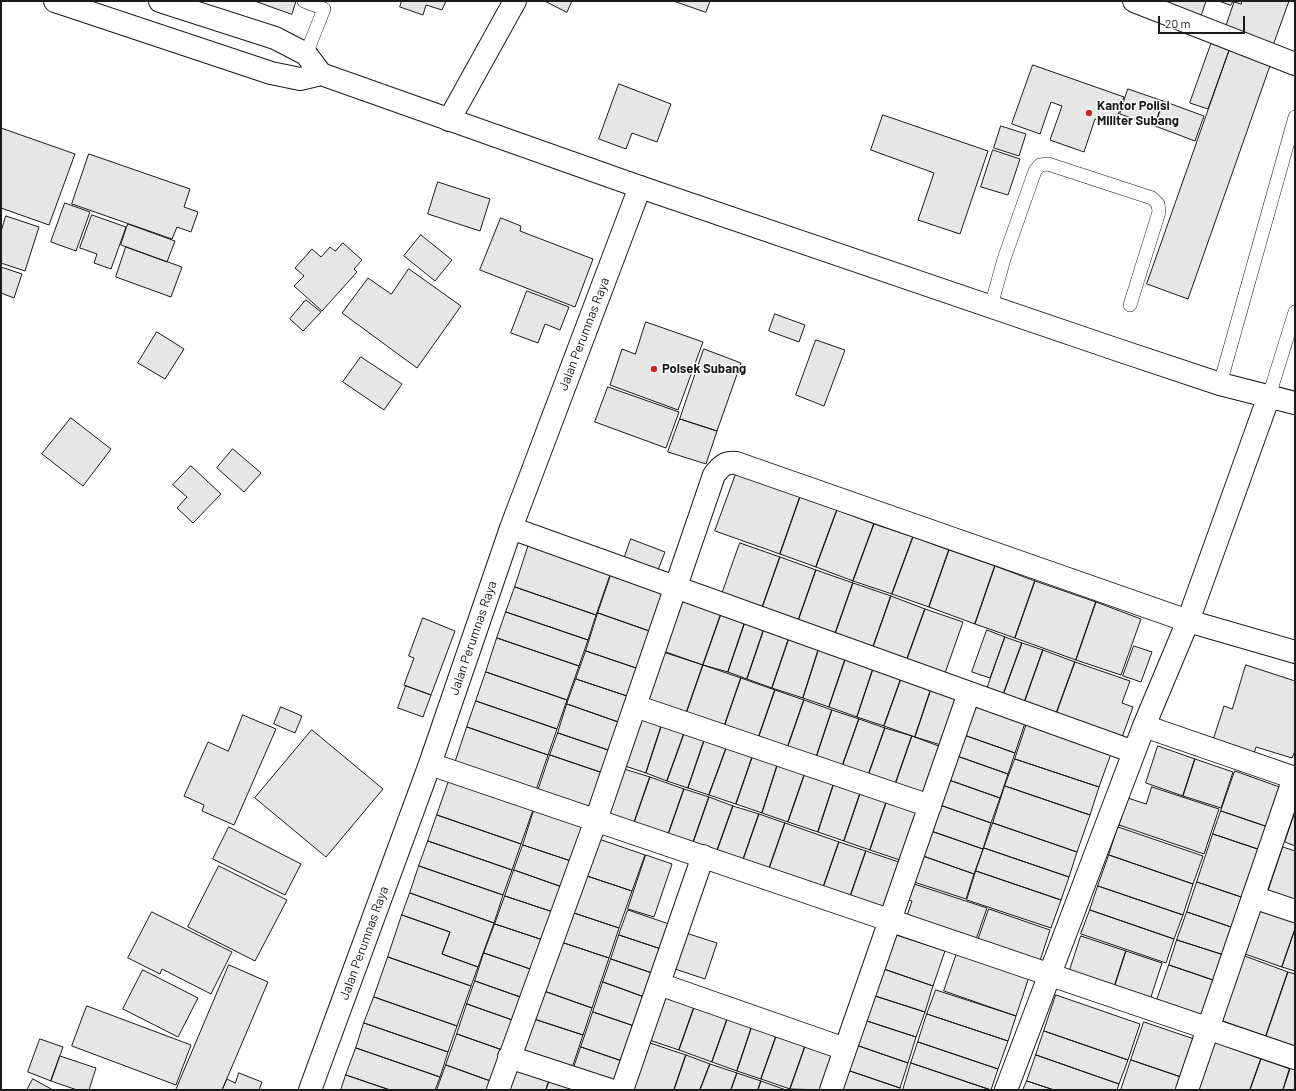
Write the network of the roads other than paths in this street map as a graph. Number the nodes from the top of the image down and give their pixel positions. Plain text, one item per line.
1 (55, 1) edge
2 (160, 1) edge
3 (304, 1) edge
4 (515, 1) edge
5 (1134, 1) edge
6 (306, 54) junction
7 (1295, 64) edge
8 (320, 74) junction
9 (1295, 117) edge
10 (449, 120) junction
11 (640, 187) junction
12 (1130, 305) dead end
13 (991, 306) junction
14 (1295, 312) edge
15 (1220, 384) junction
16 (1269, 396) junction
17 (1295, 403) edge
18 (511, 528) junction
19 (676, 587) junction
20 (1188, 621) junction
21 (1295, 652) edge
22 (970, 693) junction
23 (635, 706) junction
24 (1144, 726) junction
25 (1134, 752) junction
26 (430, 764) junction
27 (1295, 778) edge
28 (930, 806) junction
29 (596, 820) junction
30 (703, 856) junction
31 (1253, 898) junction
32 (1295, 911) edge
33 (890, 920) junction
34 (1050, 974) junction
35 (659, 984) junction
36 (1208, 1028) junction
37 (845, 1049) junction
38 (509, 1057) junction
39 (1295, 1058) edge
40 (310, 1090) edge
41 (498, 1090) edge
42 (610, 1090) edge
43 (622, 1090) edge
44 (831, 1090) edge
45 (1006, 1090) edge
46 (1186, 1090) edge

1 - 8 street
2 - 6 street
3 - 6 lane
4 - 10 street
5 - 7 street
6 - 8 street
8 - 10 street
9 - 15 lane
10 - 11 street
11 - 13 street
11 - 18 street, Jalan Perumnas Raya
12 - 13 lane
13 - 15 street
14 - 16 lane
15 - 16 street
16 - 17 street
16 - 20 street
18 - 19 street
18 - 26 street, Jalan Perumnas Raya
19 - 20 street
19 - 22 street
19 - 23 street
20 - 21 street
20 - 24 street
22 - 25 street
22 - 28 street
23 - 28 street
23 - 29 street
24 - 25 street
24 - 27 street
25 - 34 street
26 - 29 street
26 - 40 street, Jalan Perumnas Raya
27 - 31 street
28 - 33 street
29 - 30 street
29 - 38 street
30 - 33 street
30 - 35 street
31 - 32 street
31 - 36 street
33 - 34 street
33 - 37 street
34 - 36 street
34 - 45 street
35 - 37 street
35 - 43 street
36 - 39 street
36 - 46 street
37 - 44 street
38 - 41 street
38 - 42 street

